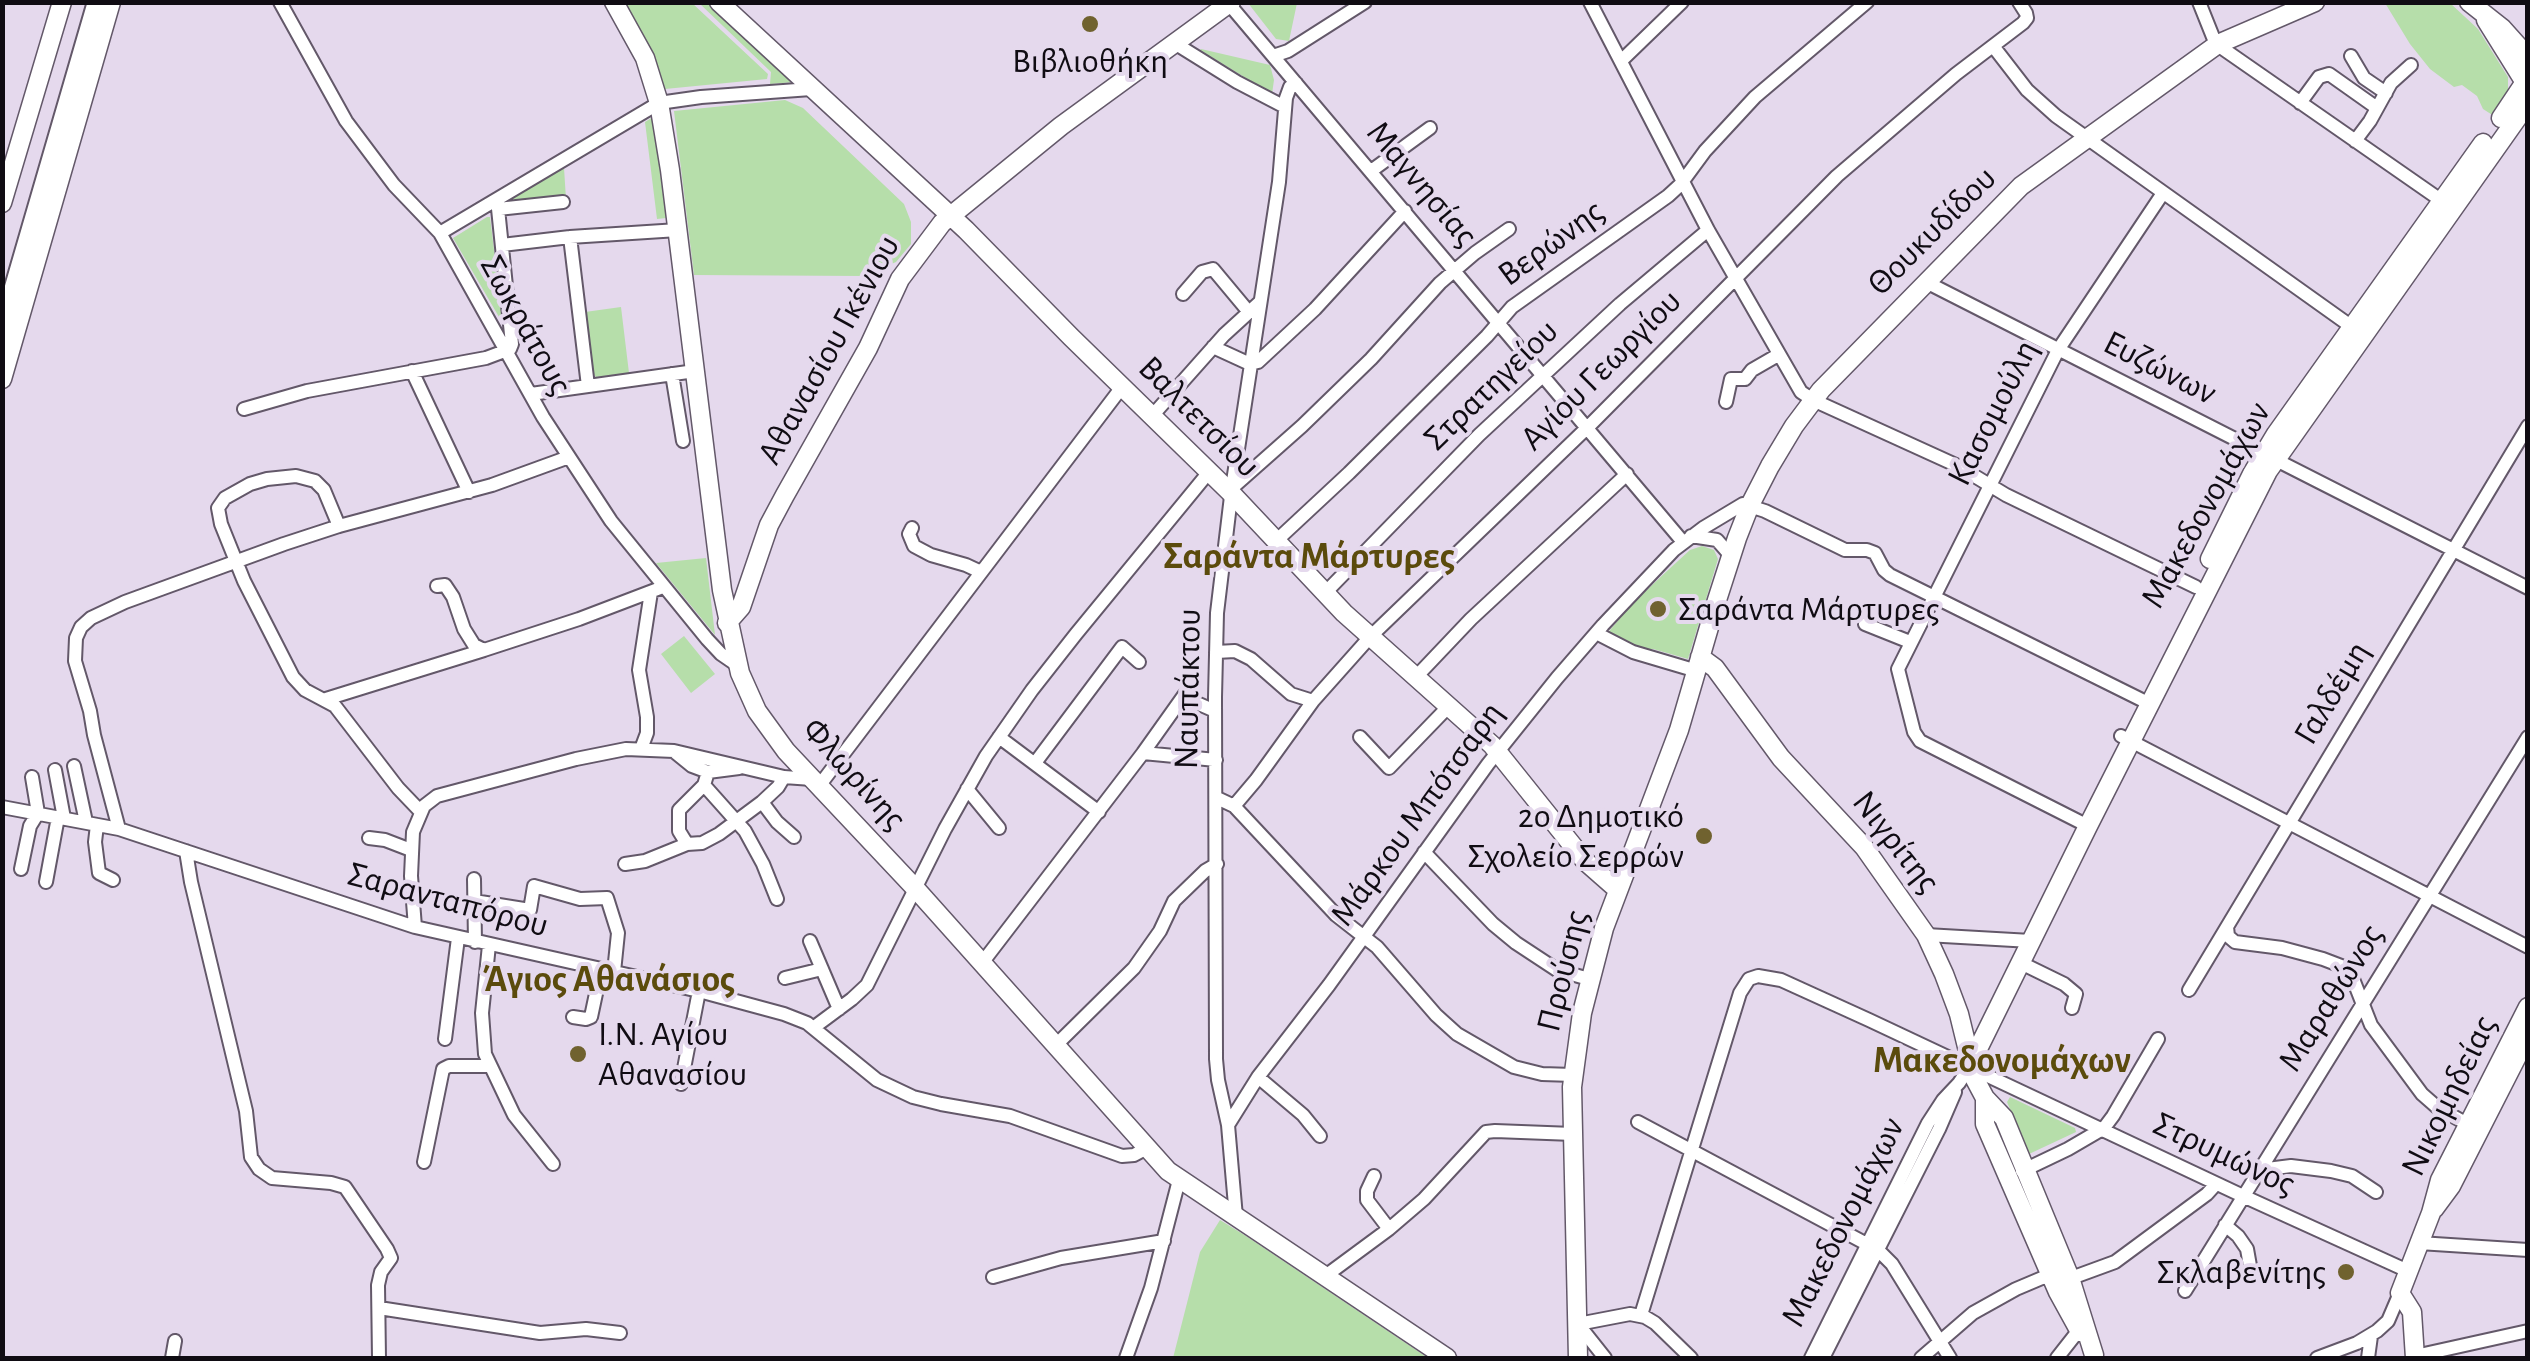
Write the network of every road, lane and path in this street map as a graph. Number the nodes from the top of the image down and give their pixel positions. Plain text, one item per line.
1 (62, 2) edge
2 (98, 2) edge
3 (112, 2) edge
4 (280, 2) edge
5 (614, 2) edge
6 (719, 2) edge
7 (1365, 2) edge
8 (1590, 2) edge
9 (1682, 2) edge
10 (1867, 2) edge
11 (2020, 2) edge
12 (2199, 2) edge
13 (2315, 2) edge
14 (1230, 3) edge
15 (2476, 9) edge
16 (1176, 44) junction
17 (2218, 44) junction
18 (1993, 46) junction
19 (1273, 56) junction
20 (2351, 56) dead end
21 (2528, 57) edge
22 (1620, 61) junction
23 (2411, 65) dead end
24 (1296, 83) junction
25 (811, 88) junction
26 (2386, 93) junction
27 (2525, 96) edge
28 (659, 103) junction
29 (2300, 103) junction
30 (1285, 107) junction
31 (2377, 108) junction
32 (1430, 128) dead end
33 (2086, 138) junction
34 (2355, 141) junction
35 (1371, 171) junction
36 (1682, 182) junction
37 (2164, 193) junction
38 (2442, 201) junction
39 (563, 202) dead end
40 (2, 203) edge
41 (498, 204) junction
42 (1405, 211) junction
43 (951, 215) junction
44 (1509, 229) dead end
45 (678, 230) junction
46 (1708, 230) junction
47 (440, 233) junction
48 (570, 237) junction
49 (502, 246) junction
50 (1455, 269) junction
51 (1736, 279) junction
52 (1926, 282) junction
53 (1183, 294) dead end
54 (1254, 307) junction
55 (1499, 322) junction
56 (2352, 327) junction
57 (2, 332) edge
58 (1213, 346) junction
59 (2058, 350) junction
60 (508, 351) junction
61 (1778, 355) junction
62 (1250, 364) junction
63 (412, 371) junction
64 (695, 371) junction
65 (672, 374) junction
66 (1544, 375) junction
67 (2, 378) edge
68 (588, 386) junction
69 (1122, 387) junction
70 (531, 394) junction
71 (1812, 400) junction
72 (1726, 402) dead end
73 (244, 409) dead end
74 (1152, 416) junction
75 (2528, 426) edge
76 (1588, 427) junction
77 (683, 441) dead end
78 (2270, 456) junction
79 (569, 457) junction
80 (1210, 472) junction
81 (1627, 474) junction
82 (1990, 485) junction
83 (1232, 491) junction
84 (469, 492) junction
85 (1750, 504) junction
86 (339, 526) junction
87 (912, 528) dead end
88 (1687, 539) junction
89 (1276, 541) junction
90 (2452, 550) junction
91 (1732, 556) junction
92 (236, 562) junction
93 (981, 572) junction
94 (437, 586) dead end
95 (2196, 587) junction
96 (2528, 588) edge
97 (657, 590) junction
98 (1325, 593) junction
99 (1934, 596) junction
100 (1712, 615) joint
101 (727, 623) junction
102 (1865, 624) dead end
103 (1596, 633) junction
104 (1370, 637) junction
105 (1910, 642) junction
106 (484, 650) junction
107 (1216, 652) junction
108 (1140, 662) dead end
109 (1699, 664) junction
110 (738, 665) junction
111 (1415, 678) junction
112 (326, 699) junction
113 (1313, 701) junction
114 (2145, 702) junction
115 (1449, 706) junction
116 (1216, 711) junction
117 (2528, 736) edge
118 (999, 737) junction
119 (1360, 737) dead end
120 (2126, 739) junction
121 (641, 749) junction
122 (674, 751) junction
123 (1498, 751) junction
124 (1144, 753) junction
125 (1216, 760) junction
126 (1034, 764) junction
127 (74, 766) dead end
128 (743, 767) junction
129 (55, 770) dead end
130 (32, 777) dead end
131 (784, 777) junction
132 (706, 779) junction
133 (816, 782) junction
134 (966, 789) junction
135 (1217, 798) junction
136 (762, 802) junction
137 (1234, 806) junction
138 (2, 807) edge
139 (420, 811) junction
140 (1099, 812) junction
141 (38, 813) junction
142 (61, 817) junction
143 (736, 822) junction
144 (91, 823) junction
145 (2083, 823) junction
146 (2290, 823) junction
147 (1000, 828) dead end
148 (119, 829) junction
149 (54, 832) junction
150 (794, 837) dead end
151 (369, 838) dead end
152 (28, 840) junction
153 (687, 844) junction
154 (411, 850) junction
155 (186, 851) junction
156 (1424, 852) junction
157 (625, 864) dead end
158 (1218, 864) junction
159 (21, 869) dead end
160 (474, 878) dead end
161 (113, 880) dead end
162 (46, 882) dead end
163 (915, 888) junction
164 (1618, 890) junction
165 (2430, 894) junction
166 (474, 900) junction
167 (778, 900) dead end
168 (414, 927) junction
169 (2227, 928) junction
170 (1926, 935) junction
171 (1364, 936) junction
172 (458, 938) junction
173 (2033, 938) junction
174 (810, 941) dead end
175 (482, 944) junction
176 (2528, 946) edge
177 (982, 963) junction
178 (2021, 963) junction
179 (822, 969) junction
180 (608, 971) junction
181 (785, 978) dead end
182 (1589, 980) junction
183 (699, 990) junction
184 (2189, 990) dead end
185 (2362, 1006) junction
186 (2072, 1008) dead end
187 (2528, 1008) edge
188 (839, 1009) junction
189 (572, 1017) dead end
190 (813, 1028) junction
191 (2528, 1034) edge
192 (2158, 1038) dead end
193 (445, 1039) dead end
194 (1056, 1045) junction
195 (490, 1066) junction
196 (1966, 1071) junction
197 (1573, 1076) junction
198 (1258, 1077) junction
199 (681, 1084) dead end
200 (1985, 1098) junction
201 (1638, 1122) dead end
202 (1228, 1125) junction
203 (2473, 1127) junction
204 (2102, 1130) junction
205 (1573, 1134) junction
206 (1320, 1136) dead end
207 (1147, 1148) junction
208 (1692, 1149) junction
209 (424, 1162) dead end
210 (553, 1164) dead end
211 (2025, 1170) junction
212 (2260, 1170) junction
213 (1374, 1176) dead end
214 (2007, 1178) junction
215 (1179, 1180) junction
216 (2216, 1184) junction
217 (2376, 1192) dead end
218 (2243, 1196) junction
219 (1236, 1218) junction
220 (2225, 1224) junction
221 (1388, 1229) junction
222 (1164, 1241) junction
223 (2419, 1243) junction
224 (1873, 1247) junction
225 (2528, 1250) edge
226 (2408, 1272) junction
227 (993, 1277) dead end
228 (1324, 1277) junction
229 (2252, 1277) dead end
230 (2061, 1278) junction
231 (2184, 1291) dead end
232 (2400, 1293) junction
233 (379, 1308) junction
234 (1641, 1316) junction
235 (1578, 1324) junction
236 (2078, 1330) junction
237 (2528, 1330) edge
238 (620, 1333) dead end
239 (2371, 1336) junction
240 (175, 1340) dead end
241 (1940, 1342) junction
242 (2095, 1357) edge
243 (2415, 1357) edge
244 (172, 1358) edge
245 (378, 1358) edge
246 (1126, 1358) edge
247 (1446, 1358) edge
248 (1578, 1358) edge
249 (1605, 1358) edge
250 (1692, 1358) edge
251 (1811, 1358) edge
252 (1823, 1358) edge
253 (1921, 1358) edge
254 (1950, 1358) edge
255 (2057, 1358) edge
256 (2317, 1358) edge
257 (2368, 1358) edge

1 - 40 street
2 - 57 main road
3 - 67 street
4 - 47 street, Σωκράτους
5 - 28 street, Φλωρίνης
6 - 25 street, Βαλτετσίου
7 - 19 street
8 - 22 street
9 - 22 street
10 - 36 street, Βερώνης
11 - 18 street, Αγίου Γεωργίου
12 - 17 street
13 - 17 street, Θουκυδίδου
14 - 16 street, Αθανασίου Γκένιου
14 - 19 street, Μαγνησίας
15 - 21 street
15 - 27 street
16 - 30 street
16 - 43 street, Αθανασίου Γκένιου
17 - 29 street
17 - 33 street, Θουκυδίδου
18 - 33 street
18 - 51 street, Αγίου Γεωργίου
19 - 24 street, Μαγνησίας
20 - 26 street
22 - 36 street
23 - 26 street
24 - 30 street, Ναυπάκτου
24 - 35 street, Μαγνησίας
25 - 28 street
25 - 43 street, Βαλτετσίου
26 - 31 street
27 - 38 street, Μακεδονομάχων
27 - 78 street, Μακεδονομάχων
28 - 41 street
28 - 45 street, Φλωρίνης
29 - 31 street
29 - 34 street
30 - 54 street, Ναυπάκτου
31 - 34 street
32 - 35 street
33 - 37 street
33 - 52 street, Θουκυδίδου
34 - 38 street
35 - 42 street, Μαγνησίας
36 - 46 street
36 - 55 street, Βερώνης
37 - 56 street
37 - 59 street, Κασομούλη
38 - 56 street, Μακεδονομάχων
39 - 41 street
41 - 47 street
41 - 49 street
42 - 50 street, Μαγνησίας
42 - 62 street
43 - 69 street, Βαλτετσίου
43 - 101 street, Αθανασίου Γκένιου
44 - 50 street
45 - 48 street
45 - 64 street, Φλωρίνης
46 - 51 street
46 - 66 street, Στρατηγείου
47 - 60 street, Σωκράτους
48 - 49 street
48 - 68 street
49 - 60 street
50 - 55 street, Μαγνησίας
50 - 83 street
51 - 61 street
51 - 76 street, Αγίου Γεωργίου
52 - 59 street, Ευζώνων
52 - 71 street, Θουκυδίδου
53 - 54 street
54 - 58 street
54 - 62 street, Ναυπάκτου
55 - 66 street, Μαγνησίας
55 - 89 street, Βερώνης
56 - 78 street, Μακεδονομάχων
58 - 62 street
58 - 74 street
59 - 78 street, Ευζώνων
59 - 82 street, Κασομούλη
60 - 63 street
60 - 70 street, Σωκράτους
61 - 71 street
61 - 72 street
62 - 83 street, Ναυπάκτου
63 - 73 street
63 - 84 street
64 - 65 street
64 - 101 street, Φλωρίνης
65 - 68 street
65 - 77 street
66 - 76 street, Μαγνησίας
66 - 98 street, Στρατηγείου
68 - 70 street
69 - 74 street, Βαλτετσίου
69 - 93 street
70 - 79 street, Σωκράτους
71 - 82 street
71 - 85 street, Θουκυδίδου
74 - 80 street, Βαλτετσίου
75 - 90 street, Γαλδέμη
76 - 81 street, Μαγνησίας
76 - 104 street, Αγίου Γεωργίου
78 - 90 street, Ευζώνων
78 - 95 street, Μακεδονομάχων
78 - 114 street, Μακεδονομάχων
79 - 84 street
79 - 97 street, Σωκράτους
80 - 83 street, Βαλτετσίου
80 - 118 street
81 - 88 street, Μαγνησίας
81 - 111 street
82 - 95 street
82 - 99 street, Κασομούλη
83 - 89 street, Βαλτετσίου
83 - 107 street, Ναυπάκτου
84 - 86 street
85 - 88 street, Μάρκου Μπότσαρη
85 - 91 street, Θουκυδίδου
85 - 99 street
86 - 92 street
86 - 92 street
87 - 93 street
88 - 91 street, Μαγνησίας
88 - 103 street, Μάρκου Μπότσαρη
89 - 98 street, Βαλτετσίου
90 - 96 street, Ευζώνων
90 - 146 street, Γαλδέμη
91 - 100 street, Θουκυδίδου
92 - 112 street
92 - 148 street
93 - 133 street
94 - 106 street
95 - 114 street, Μακεδονομάχων
97 - 106 street
97 - 110 street, Σωκράτους
97 - 121 street
98 - 104 street, Βαλτετσίου
99 - 105 street, Κασομούλη
99 - 114 street
100 - 109 street, Προύσης
101 - 110 street, Φλωρίνης
102 - 105 street
103 - 109 street
103 - 123 street, Μάρκου Μπότσαρη
104 - 111 street, Βαλτετσίου
104 - 113 street, Αγίου Γεωργίου
105 - 145 street, Κασομούλη
106 - 112 street
107 - 113 street
107 - 116 street, Ναυπάκτου
108 - 126 street
109 - 164 street, Προύσης
109 - 170 street, Νιγρίτης
110 - 133 street, Φλωρίνης
111 - 115 street, Βαλτετσίου
112 - 139 street
113 - 137 street, Αγίου Γεωργίου
114 - 120 street, Μακεδονομάχων
115 - 119 street
115 - 123 street, Βαλτετσίου
116 - 124 street
116 - 125 street, Ναυπάκτου
117 - 165 street, Μαραθώνος
118 - 126 street
118 - 134 street
120 - 145 street, Μακεδονομάχων
120 - 146 street
121 - 122 street
121 - 139 street
122 - 128 street
122 - 132 street
123 - 156 street, Μάρκου Μπότσαρη
123 - 164 street, Βαλτετσίου
124 - 125 street
124 - 140 street
125 - 135 street, Ναυπάκτου
126 - 140 street
127 - 144 street
128 - 131 street
128 - 132 street
129 - 142 street
130 - 141 street
131 - 133 street
131 - 136 street
132 - 143 street
132 - 153 street
133 - 163 street, Φλωρίνης
134 - 147 street
134 - 163 street
135 - 137 street
135 - 158 street, Ναυπάκτου
136 - 143 street
136 - 150 street
137 - 171 street
138 - 141 street, Σαρανταπόρου
139 - 154 street
140 - 177 street
141 - 142 street, Σαρανταπόρου
141 - 152 street
142 - 144 street, Σαρανταπόρου
142 - 149 street
143 - 153 street
143 - 167 street
144 - 148 street, Σαρανταπόρου
144 - 161 street
145 - 173 street, Μακεδονομάχων
146 - 165 street
146 - 169 street, Γαλδέμη
148 - 155 street, Σαρανταπόρου
149 - 152 street
149 - 162 street
151 - 154 street
152 - 159 street
153 - 157 street
154 - 168 street
155 - 168 street, Σαρανταπόρου
155 - 233 street
156 - 171 street, Μάρκου Μπότσαρη
156 - 182 street
158 - 194 street
158 - 202 street, Ναυπάκτου
160 - 166 street
163 - 177 street, Φλωρίνης
163 - 188 street
164 - 182 street, Προύσης
165 - 176 street
165 - 185 street, Μαραθώνος
166 - 175 street
166 - 180 street
168 - 172 street, Σαρανταπόρου
169 - 184 street, Γαλδέμη
169 - 185 street
170 - 173 street
170 - 196 street, Νιγρίτης
171 - 197 street
171 - 198 street, Μάρκου Μπότσαρη
172 - 175 street, Σαρανταπόρου
172 - 193 street
173 - 178 street, Μακεδονομάχων
174 - 179 street
175 - 180 street, Σαρανταπόρου
175 - 195 street
177 - 194 street, Φλωρίνης
178 - 186 street
178 - 196 street, Μακεδονομάχων
179 - 181 street
179 - 188 street
180 - 183 street, Σαρανταπόρου
180 - 189 street
182 - 197 street, Προύσης
183 - 190 street, Σαρανταπόρου
183 - 199 street
185 - 203 street
185 - 212 street, Μαραθώνος
187 - 203 street, Νικομηδείας
188 - 190 street
190 - 207 street, Σαρανταπόρου
191 - 203 street, Νικομηδείας
192 - 204 street
194 - 207 street, Φλωρίνης
195 - 209 street
195 - 210 street
196 - 200 street, Νιγρίτης
196 - 204 street, Στρυμώνος
196 - 208 street, Στρυμώνος
196 - 224 street
197 - 205 street, Προύσης
198 - 202 street, Μάρκου Μπότσαρη
198 - 206 street
200 - 211 street, Νιγρίτης
200 - 214 street, Νιγρίτης
201 - 208 street
202 - 219 street
203 - 223 street, Νικομηδείας
204 - 211 street
204 - 216 street, Στρυμώνος
205 - 221 street
205 - 235 street, Προύσης
207 - 215 street, Φλωρίνης
208 - 224 street
208 - 234 street
211 - 214 street
211 - 230 street, Νιγρίτης
212 - 217 street
212 - 218 street, Μαραθώνος
213 - 221 street
214 - 230 street, Νιγρίτης
215 - 219 street, Φλωρίνης
215 - 222 street
216 - 218 street, Στρυμώνος
216 - 230 street
218 - 220 street, Μαραθώνος
218 - 226 street, Στρυμώνος
219 - 228 street, Φλωρίνης
220 - 229 street
220 - 231 street, Μαραθώνος
221 - 228 street
222 - 227 street
222 - 246 street
223 - 225 street
223 - 226 street, Νικομηδείας
224 - 241 street
224 - 251 street, Μακεδονομάχων
224 - 252 street
226 - 232 street, Νικομηδείας
228 - 247 street, Φλωρίνης
230 - 236 street, Νιγρίτης
230 - 241 street
230 - 242 street, Νιγρίτης
232 - 239 street
232 - 243 street
233 - 238 street
233 - 245 street
234 - 235 street
234 - 250 street
235 - 248 street, Προύσης
235 - 249 street
236 - 242 street, Νιγρίτης
236 - 255 street
237 - 243 street
239 - 256 street
239 - 257 street
240 - 244 street
241 - 253 street
241 - 254 street

